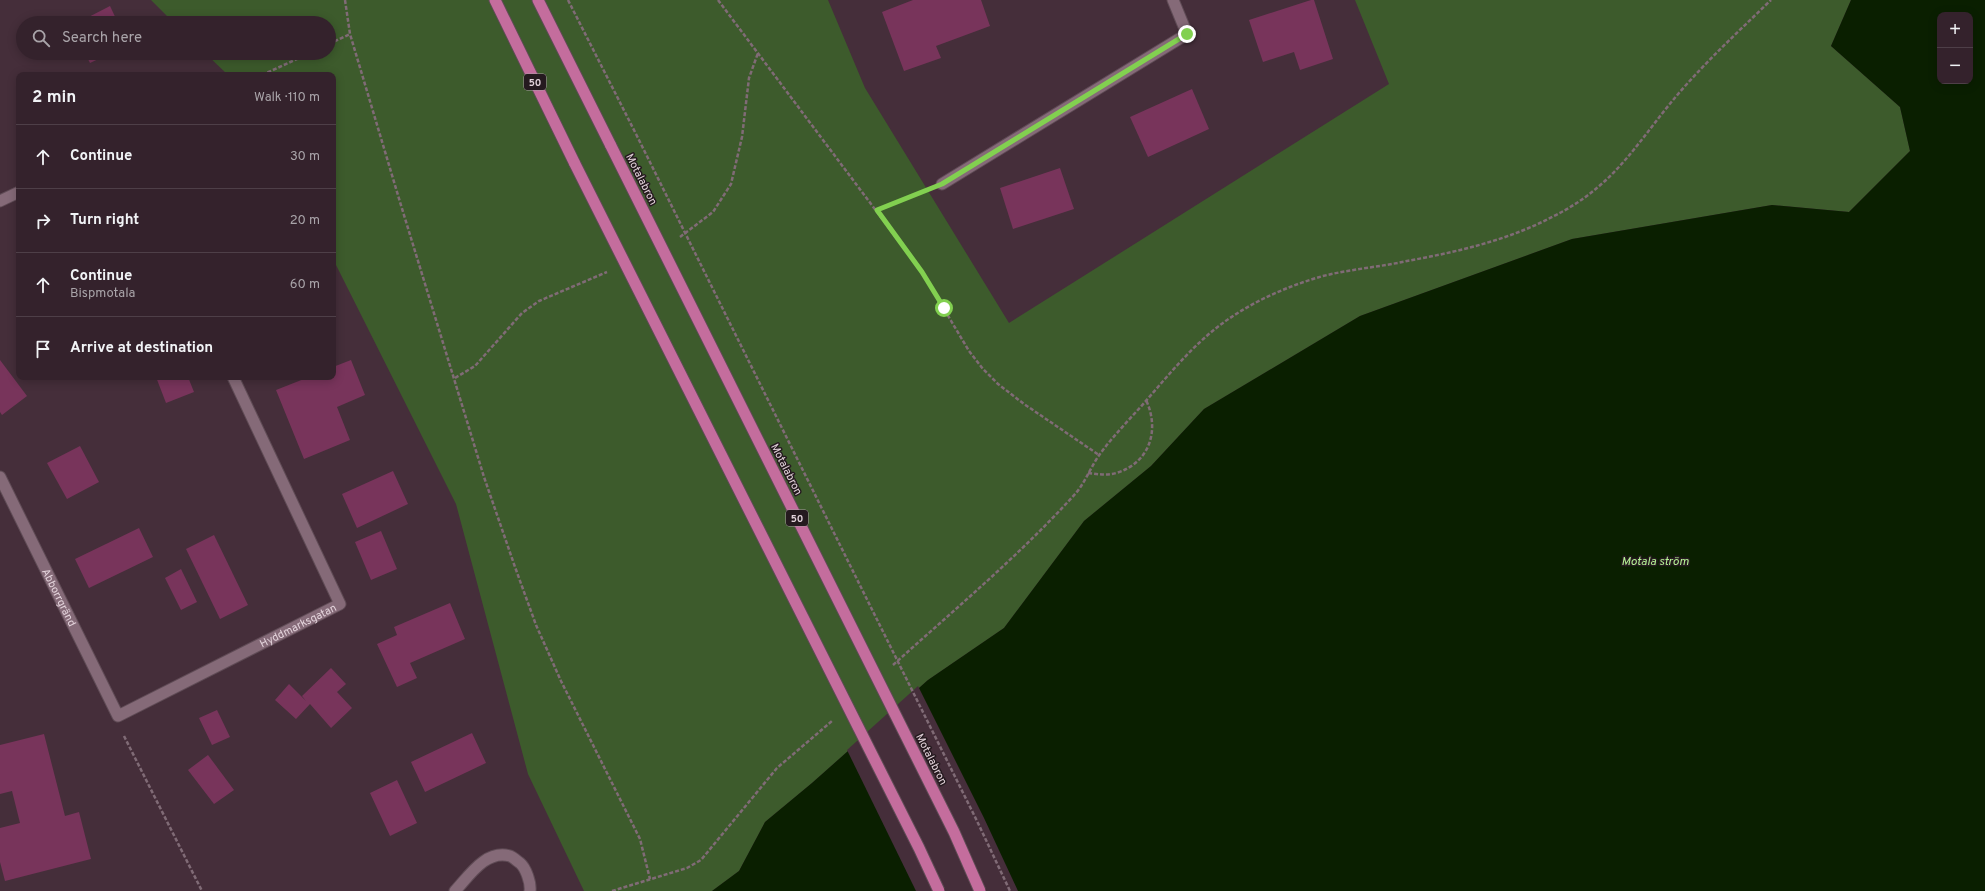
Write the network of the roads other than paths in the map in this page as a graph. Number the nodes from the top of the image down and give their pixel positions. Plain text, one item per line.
1 (495, 0) edge
2 (538, 0) edge
3 (1173, 0) edge
4 (942, 184) road end
5 (16, 193) edge
6 (0, 201) edge
7 (234, 380) edge
8 (0, 477) edge
9 (118, 716) joint
10 (455, 891) edge
11 (530, 891) edge
12 (939, 891) edge
13 (980, 891) edge

1 - 12 highway, 50, bridge
2 - 13 highway, Motalabron / 50, bridge
3 - 4 street
5 - 6 street
7 - 9 street, Hyddmarksgatan
8 - 9 street, Abborrgränd
10 - 11 street

